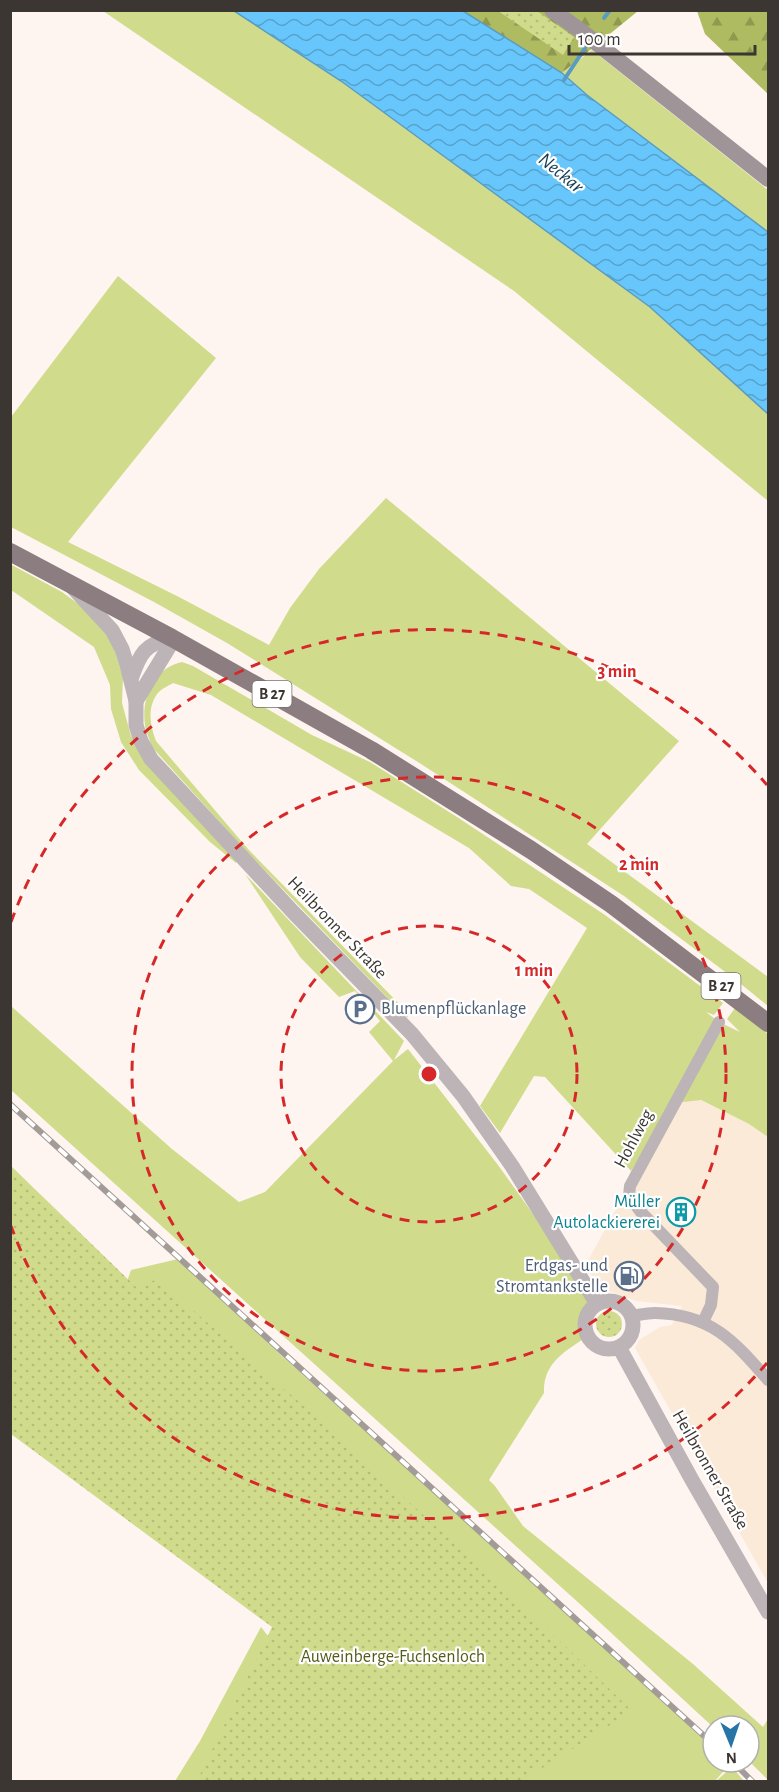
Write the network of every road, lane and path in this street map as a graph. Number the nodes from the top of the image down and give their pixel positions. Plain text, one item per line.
1 (552, 10) edge
2 (768, 179) edge
3 (10, 552) edge
4 (67, 582) junction
5 (172, 638) junction
6 (131, 680) junction
7 (135, 701) junction
8 (719, 1022) dead end
9 (768, 1023) edge
10 (597, 1304) junction
11 (631, 1316) junction
12 (702, 1322) junction
13 (620, 1347) junction
14 (768, 1380) edge
15 (768, 1612) edge

1 - 2 main road
3 - 4 main road, B 27
4 - 5 main road, B 27
4 - 6 street, Heilbronner Straße
5 - 6 street
5 - 7 street
5 - 9 main road, B 27
6 - 7 street, Heilbronner Straße
7 - 10 street, Heilbronner Straße
8 - 12 street, Hohlweg
10 - 11 street
10 - 13 street
11 - 12 street
11 - 13 street
12 - 14 street
13 - 15 street, Heilbronner Straße

